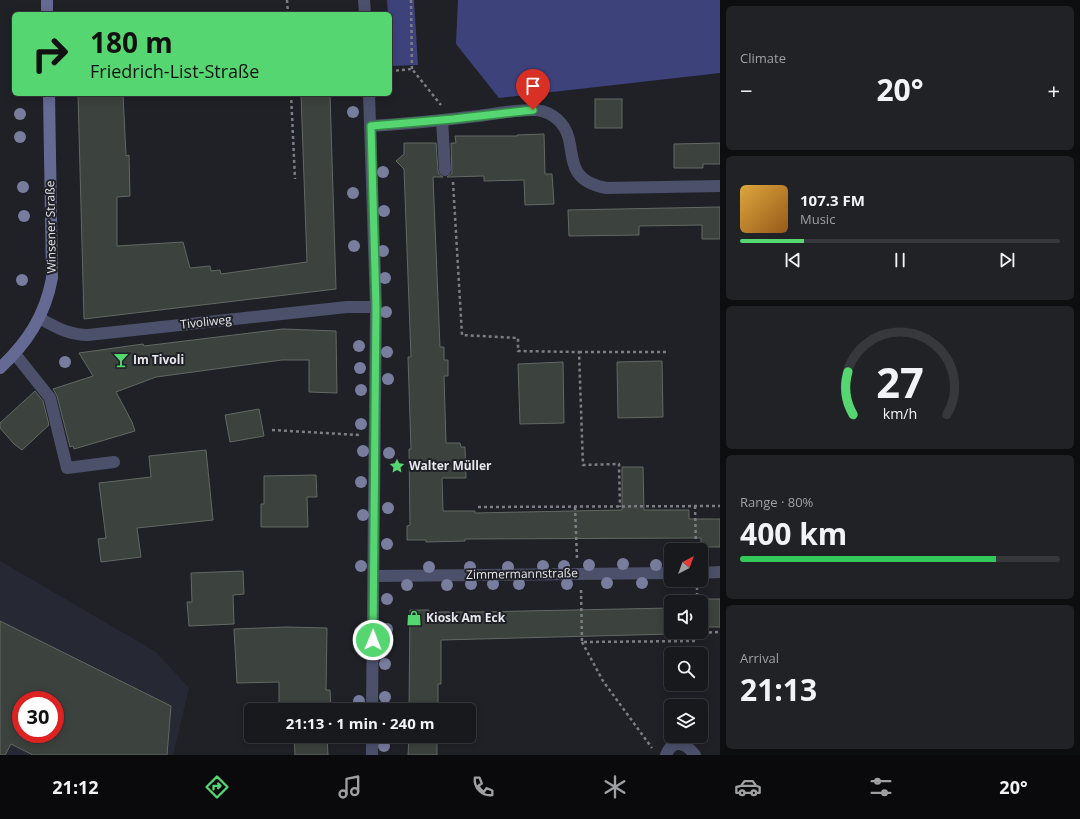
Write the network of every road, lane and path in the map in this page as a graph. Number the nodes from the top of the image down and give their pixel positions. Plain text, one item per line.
1 (47, 0) edge
2 (287, 0) edge
3 (364, 0) edge
4 (411, 0) edge
5 (47, 12) edge
6 (288, 12) edge
7 (365, 12) edge
8 (412, 69) junction
9 (392, 71) edge
10 (49, 96) edge
11 (291, 96) edge
12 (369, 96) edge
13 (447, 120) junction
14 (371, 126) junction
15 (445, 170) joint
16 (295, 179) dead end
17 (720, 186) edge
18 (376, 307) junction
19 (39, 318) junction
20 (579, 352) junction
21 (666, 352) dead end
22 (15, 354) junction
23 (0, 368) edge
24 (272, 430) dead end
25 (375, 436) junction
26 (114, 462) dead end
27 (696, 506) junction
28 (720, 506) edge
29 (575, 507) junction
30 (620, 507) junction
31 (478, 508) dead end
32 (696, 543) edge
33 (720, 572) edge
34 (579, 573) junction
35 (664, 573) edge
36 (708, 573) edge
37 (374, 576) junction
38 (708, 632) edge
39 (720, 632) edge
40 (697, 639) edge
41 (582, 642) junction
42 (372, 703) edge
43 (372, 743) edge
44 (661, 754) edge
45 (372, 755) edge
46 (695, 755) edge

1 - 5 main road
2 - 6 path
3 - 7 street
4 - 8 path
8 - 9 path
8 - 13 path
10 - 19 main road, Winsener Straße
11 - 16 path
12 - 14 street
13 - 14 street
13 - 15 street
13 - 17 street
14 - 18 street
15 - 20 path
18 - 19 street, Tivoliweg
18 - 25 street
19 - 22 main road, Winsener Straße
20 - 21 path
20 - 30 path
22 - 23 main road, Winsener Straße
22 - 26 street
24 - 25 path
25 - 37 street
27 - 28 path
27 - 30 path
27 - 32 path
29 - 30 path
29 - 31 path
29 - 34 path
33 - 36 street
34 - 35 street, Zimmermannstraße
34 - 37 street, Zimmermannstraße
34 - 41 path
37 - 42 street
38 - 39 path
40 - 41 path
41 - 44 path
43 - 45 street
44 - 46 street

